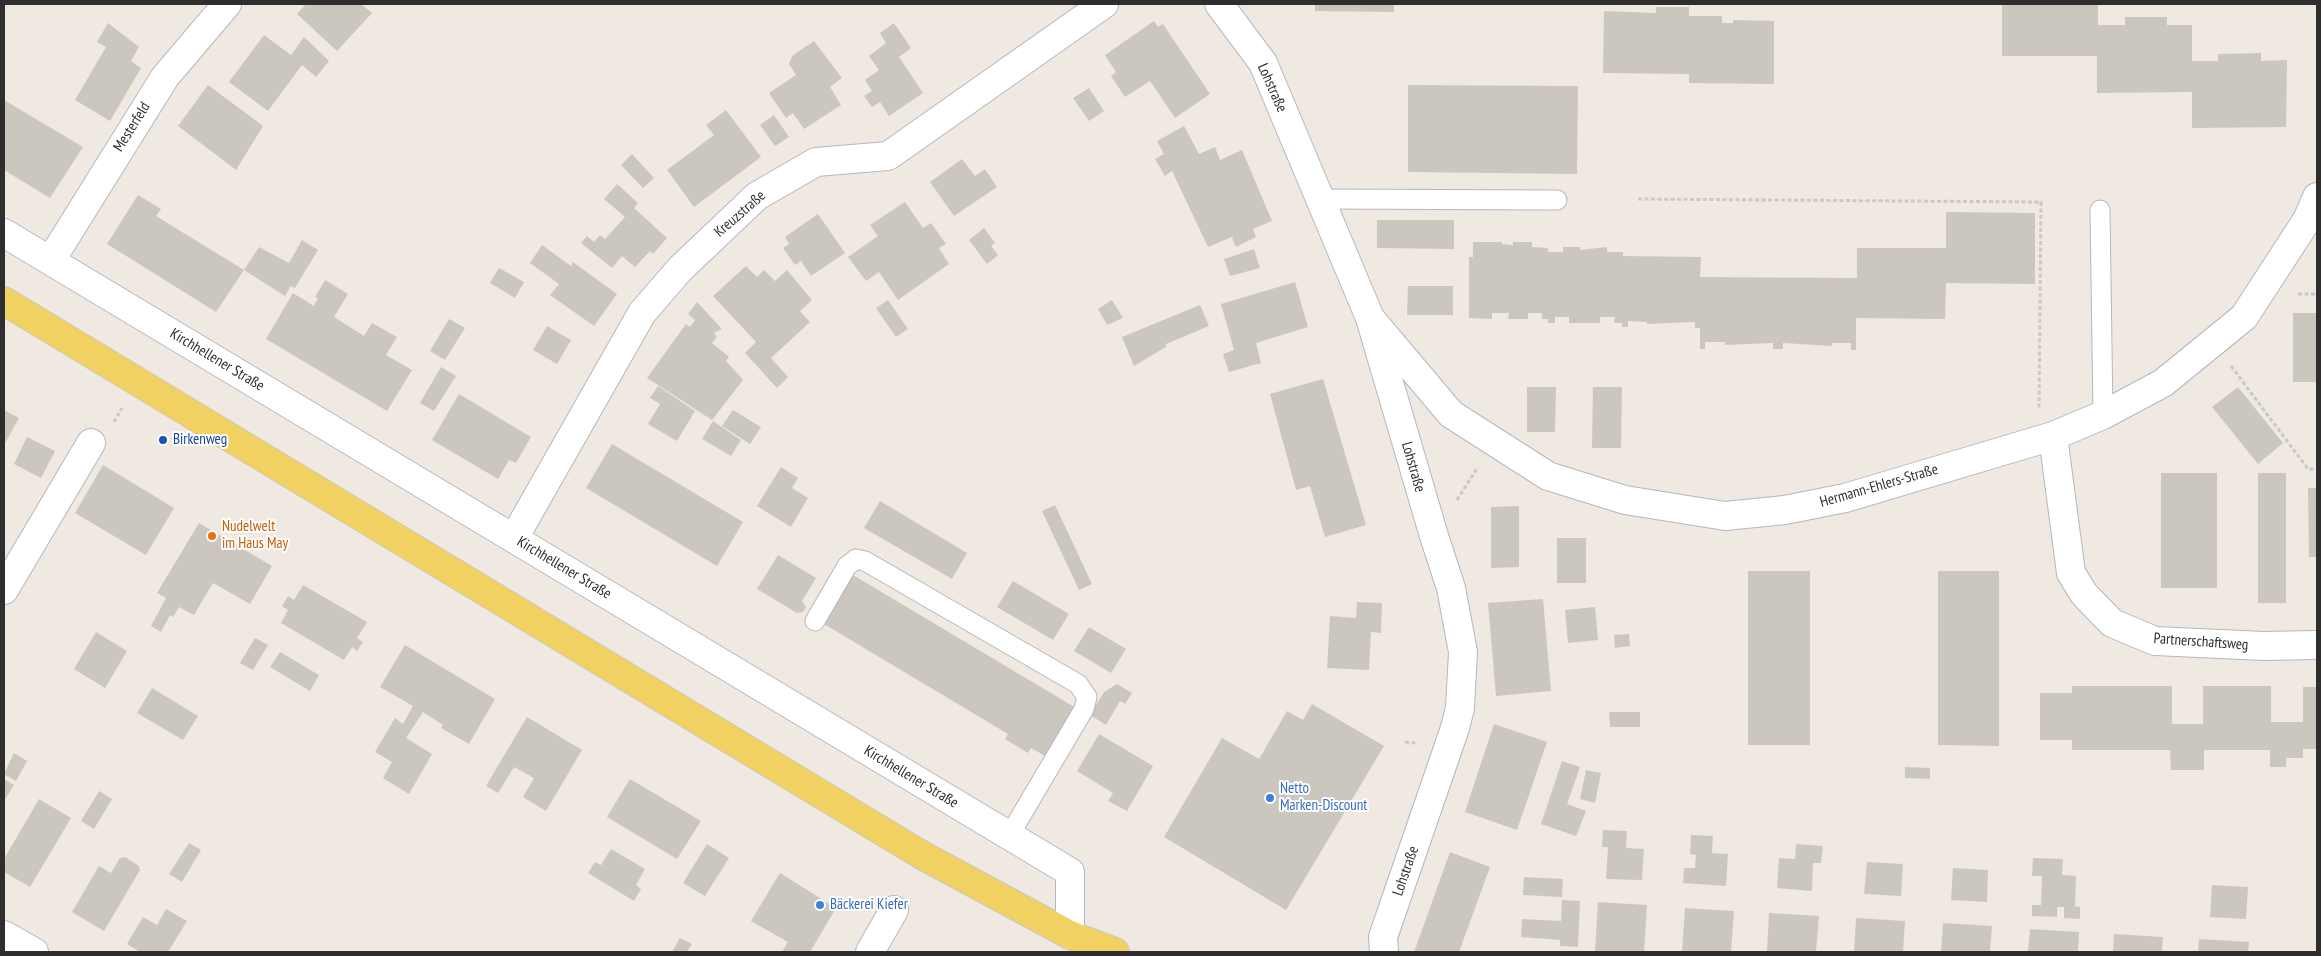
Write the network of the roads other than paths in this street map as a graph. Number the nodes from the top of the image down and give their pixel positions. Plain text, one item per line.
1 (227, 4) edge
2 (1104, 4) edge
3 (1219, 4) edge
4 (2317, 197) edge
5 (1320, 199) junction
6 (1557, 200) dead end
7 (2100, 210) dead end
8 (4, 233) edge
9 (50, 260) junction
10 (4, 301) edge
11 (1370, 318) junction
12 (2104, 415) junction
13 (2046, 437) junction
14 (91, 443) road end
15 (514, 538) junction
16 (4, 590) edge
17 (815, 621) dead end
18 (2317, 645) edge
19 (1009, 836) junction
20 (894, 910) dead end
21 (4, 935) edge
22 (1070, 935) junction
23 (34, 952) edge
24 (870, 952) edge
25 (1115, 952) edge
26 (1384, 952) edge

1 - 9 street, Mesterfeld
2 - 15 street, Kreuzstraße
3 - 5 street, Lohstraße
4 - 12 street, Hermann-Ehlers-Straße
5 - 6 lane
5 - 11 street, Lohstraße
7 - 12 lane
8 - 9 street, Kirchhellener Straße
9 - 15 street, Kirchhellener Straße
10 - 22 main road
11 - 13 street, Hermann-Ehlers-Straße
11 - 26 street, Lohstraße
12 - 13 street, Hermann-Ehlers-Straße
13 - 18 street, Partnerschaftsweg
14 - 16 street
15 - 19 street, Kirchhellener Straße
17 - 19 lane
19 - 22 street, Kirchhellener Straße
20 - 24 street
21 - 23 street
22 - 25 main road

